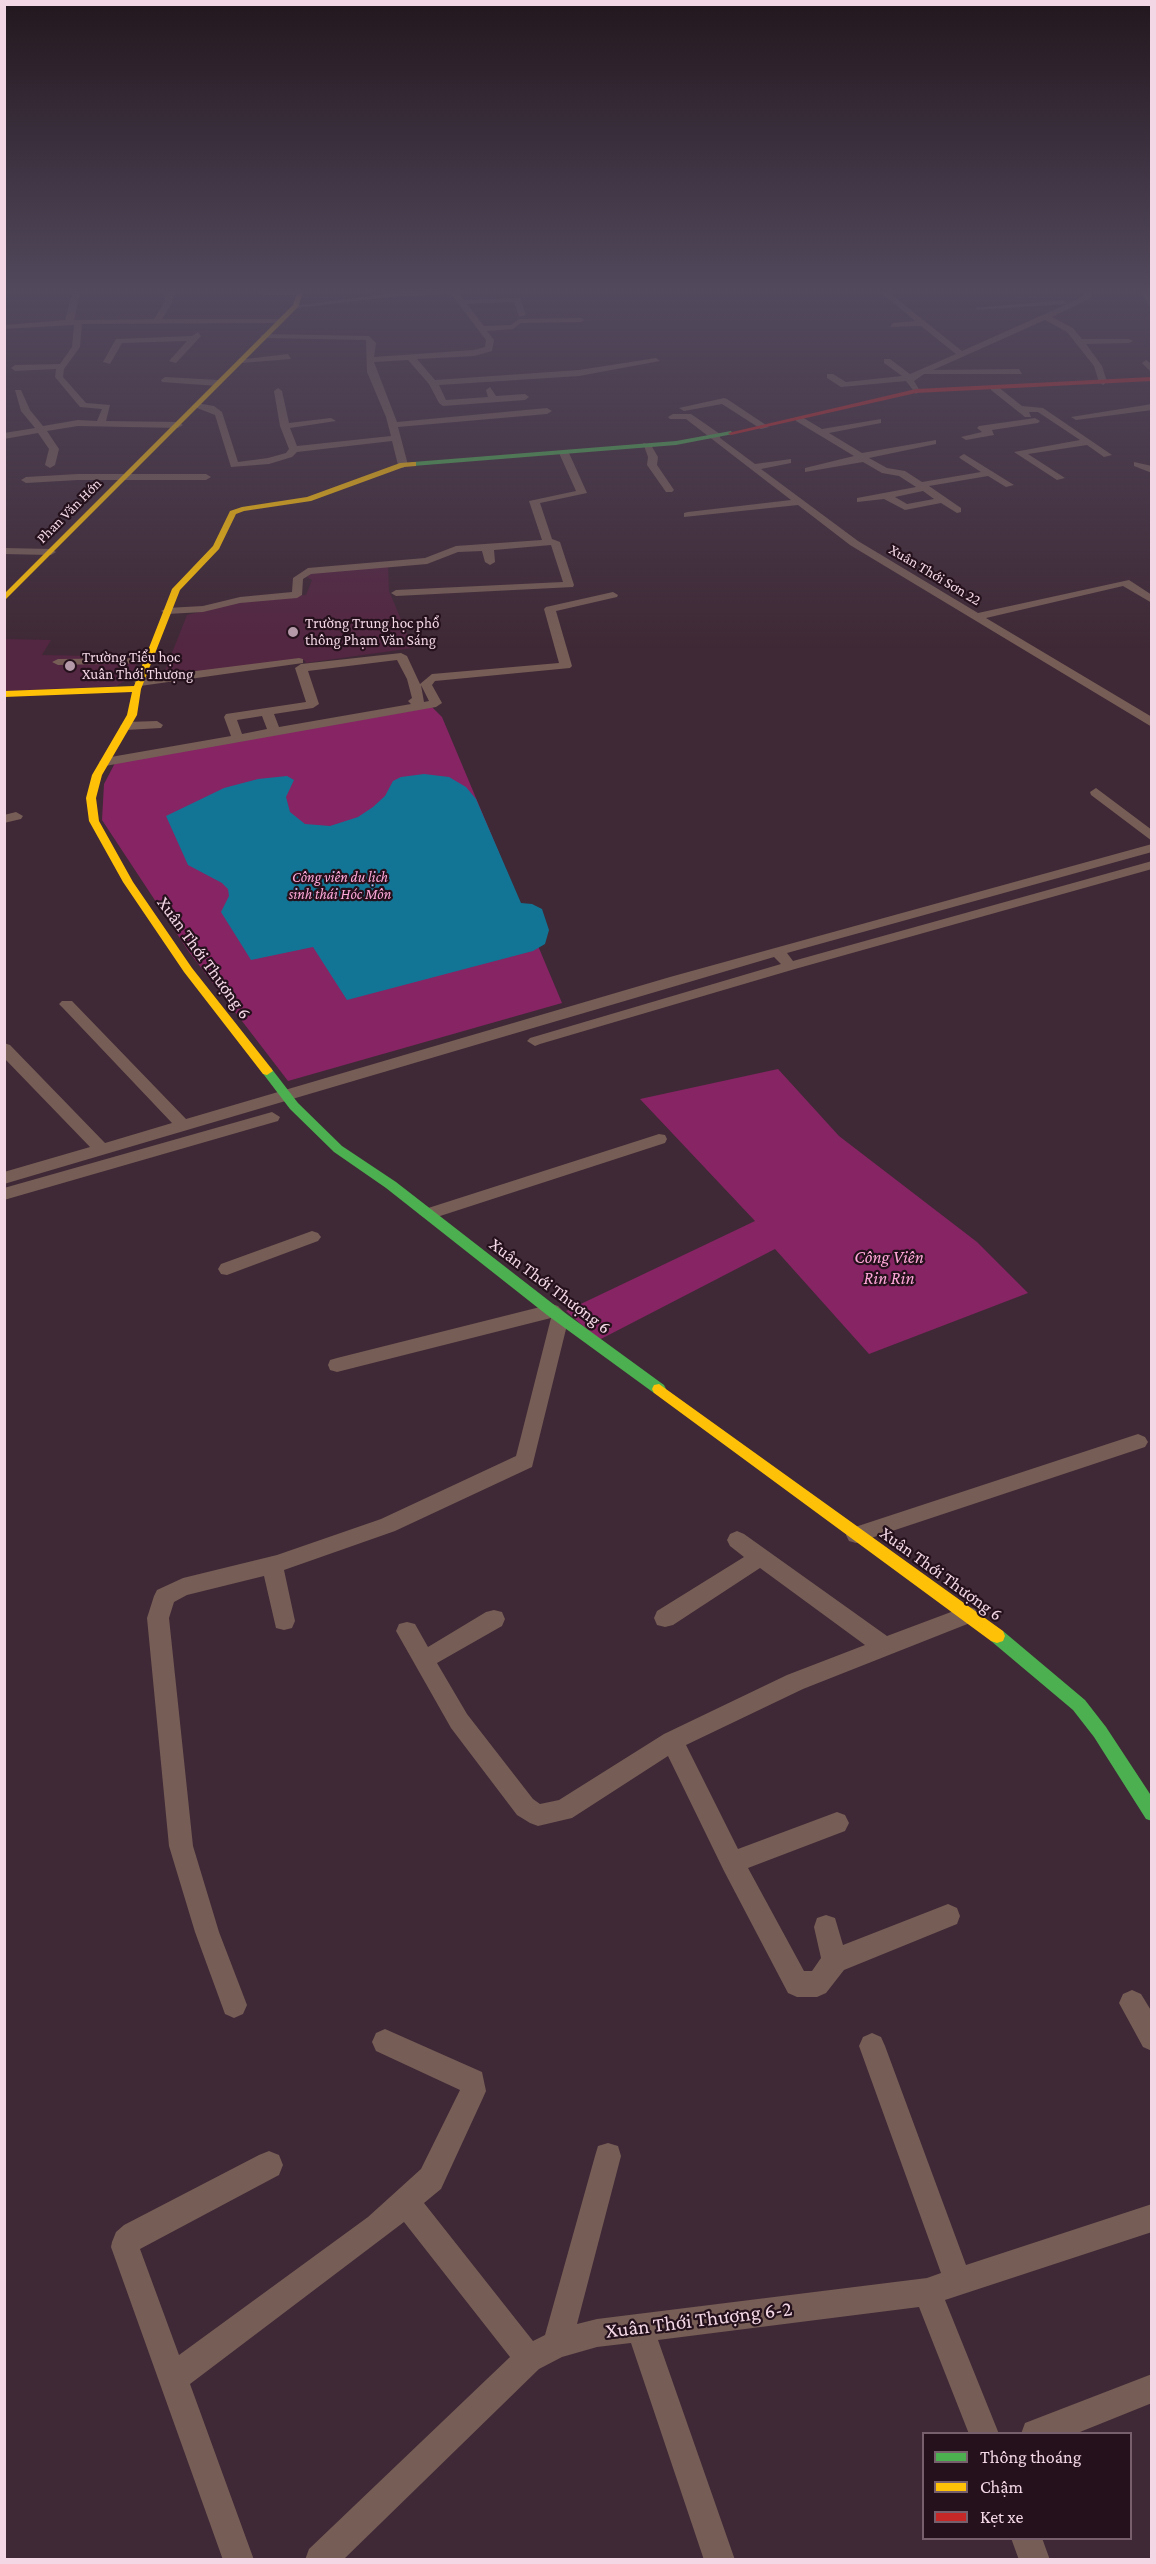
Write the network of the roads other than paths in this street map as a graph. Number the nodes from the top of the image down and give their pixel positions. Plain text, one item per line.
1 (25, 410) edge
2 (107, 410) edge
3 (193, 410) edge
4 (215, 410) edge
5 (282, 410) edge
6 (387, 410) edge
7 (737, 410) edge
8 (830, 410) edge
9 (1021, 410) edge
10 (1036, 410) edge
11 (1132, 410) edge
12 (547, 411) dead end
13 (673, 417) dead end
14 (1076, 417) dead end
15 (799, 419) junction
16 (332, 421) dead end
17 (878, 421) dead end
18 (100, 423) junction
19 (178, 425) junction
20 (393, 425) junction
21 (285, 426) junction
22 (764, 427) junction
23 (40, 429) junction
24 (819, 432) junction
25 (962, 434) dead end
26 (4, 436) edge
27 (715, 437) junction
28 (396, 438) junction
29 (933, 442) dead end
30 (1089, 442) junction
31 (646, 445) junction
32 (294, 449) junction
33 (564, 453) junction
34 (1107, 455) dead end
35 (963, 457) dead end
36 (860, 458) junction
37 (788, 461) dead end
38 (1137, 464) dead end
39 (50, 465) dead end
40 (403, 465) junction
41 (754, 467) junction
42 (808, 470) dead end
43 (1152, 471) edge
44 (990, 474) junction
45 (206, 477) dead end
46 (125, 478) junction
47 (1060, 478) dead end
48 (26, 480) dead end
49 (1009, 485) dead end
50 (922, 486) junction
51 (669, 490) dead end
52 (885, 495) junction
53 (861, 500) dead end
54 (944, 500) junction
55 (801, 502) junction
56 (957, 510) dead end
57 (688, 515) dead end
58 (548, 543) junction
59 (491, 547) junction
60 (4, 551) edge
61 (51, 552) junction
62 (490, 562) dead end
63 (570, 588) junction
64 (396, 593) dead end
65 (4, 599) edge
66 (1152, 600) edge
67 (581, 603) junction
68 (167, 611) junction
69 (589, 615) dead end
70 (976, 617) junction
71 (148, 661) junction
72 (299, 661) dead end
73 (58, 662) dead end
74 (138, 685) junction
75 (4, 694) edge
76 (267, 712) junction
77 (339, 720) junction
78 (1152, 723) edge
79 (157, 724) dead end
80 (126, 726) junction
81 (274, 732) junction
82 (238, 739) junction
83 (105, 762) junction
84 (1096, 792) dead end
85 (1152, 837) edge
86 (1152, 848) edge
87 (1152, 865) edge
88 (778, 952) junction
89 (790, 966) junction
90 (67, 1004) dead end
91 (535, 1041) dead end
92 (4, 1048) edge
93 (285, 1094) junction
94 (272, 1117) dead end
95 (182, 1124) junction
96 (659, 1139) dead end
97 (102, 1150) junction
98 (4, 1178) edge
99 (4, 1194) edge
100 (428, 1214) junction
101 (312, 1238) dead end
102 (227, 1269) dead end
103 (556, 1314) junction
104 (337, 1365) dead end
105 (1138, 1442) dead end
106 (856, 1535) junction
107 (737, 1540) dead end
108 (761, 1557) junction
109 (272, 1565) junction
110 (967, 1615) junction
111 (665, 1618) dead end
112 (494, 1620) dead end
113 (284, 1621) dead end
114 (407, 1630) dead end
115 (885, 1647) junction
116 (424, 1660) junction
117 (672, 1741) junction
118 (1152, 1813) edge
119 (837, 1822) dead end
120 (732, 1863) junction
121 (948, 1916) dead end
122 (826, 1927) dead end
123 (832, 1962) junction
124 (1132, 2004) dead end
125 (234, 2006) dead end
126 (1152, 2038) edge
127 (385, 2042) dead end
128 (872, 2046) dead end
129 (608, 2156) dead end
130 (269, 2165) dead end
131 (406, 2202) junction
132 (1152, 2218) edge
133 (958, 2282) junction
134 (927, 2292) junction
135 (640, 2328) junction
136 (557, 2344) junction
137 (529, 2359) junction
138 (173, 2378) junction
139 (1152, 2388) edge
140 (984, 2432) edge
141 (1039, 2432) edge
142 (1027, 2540) edge
143 (324, 2558) edge
144 (239, 2559) edge
145 (720, 2559) edge
146 (1035, 2559) edge

1 - 23 street
2 - 18 street
3 - 19 street, Phan Văn Hớn
4 - 32 street
5 - 21 street
6 - 20 street
7 - 22 street
8 - 15 street
9 - 25 street
10 - 30 street
11 - 14 street
12 - 20 street
13 - 27 street, Xuân Thới Sơn 22
15 - 22 street
15 - 24 street
16 - 21 street
17 - 24 street
18 - 19 street
18 - 23 street
19 - 46 street, Phan Văn Hớn
20 - 28 street
21 - 32 street
22 - 27 street
23 - 26 street
23 - 39 street
24 - 36 street
27 - 31 street
27 - 41 street, Xuân Thới Sơn 22
28 - 32 street
28 - 40 street
29 - 36 street
30 - 34 street
30 - 47 street
31 - 33 street
31 - 51 street
33 - 40 street
33 - 58 street
35 - 44 street
36 - 42 street
36 - 50 street
37 - 41 street
38 - 43 street
40 - 68 street, Xuân Thới Thượng 6
41 - 55 street, Xuân Thới Sơn 22
44 - 49 street
44 - 50 street
45 - 46 street
46 - 48 street
46 - 61 street, Phan Văn Hớn
50 - 52 street
50 - 54 street
52 - 53 street
52 - 54 street
54 - 56 street
55 - 57 street
55 - 70 street, Xuân Thới Sơn 22
58 - 59 street
58 - 63 street
59 - 62 street
59 - 68 street
60 - 61 street
61 - 65 street, Phan Văn Hớn
63 - 64 street
63 - 67 street
63 - 67 street
66 - 70 street
67 - 69 street
67 - 77 street
68 - 71 street, Xuân Thới Thượng 6
70 - 78 street, Xuân Thới Sơn 22
71 - 73 street
71 - 74 street, Xuân Thới Thượng 6
72 - 74 street
74 - 75 street
74 - 80 street, Xuân Thới Thượng 6
76 - 77 street
76 - 81 street
76 - 82 street
77 - 81 street
79 - 80 street
80 - 83 street, Xuân Thới Thượng 6
81 - 82 street
82 - 83 street
83 - 93 street, Xuân Thới Thượng 6
84 - 85 street
86 - 88 street
87 - 89 street
88 - 89 street
88 - 93 street
89 - 91 street
90 - 95 street
92 - 97 street
93 - 95 street
93 - 100 street, Xuân Thới Thượng 6
94 - 99 street
95 - 97 street
96 - 100 street
97 - 98 street
100 - 103 street, Xuân Thới Thượng 6
101 - 102 street
103 - 104 street
103 - 106 street, Xuân Thới Thượng 6
103 - 109 street
105 - 106 street
106 - 110 street, Xuân Thới Thượng 6
107 - 108 street
108 - 111 street
108 - 115 street
109 - 113 street
109 - 125 street
110 - 115 street
110 - 118 street, Xuân Thới Thượng 6
112 - 116 street
114 - 116 street
115 - 117 street
116 - 117 street
117 - 120 street
119 - 120 street
120 - 123 street
121 - 123 street
122 - 123 street
124 - 126 street
127 - 131 street
128 - 133 street
129 - 136 street
130 - 138 street
131 - 137 street
131 - 138 street
132 - 133 street, Xuân Thới Thượng 6-2
133 - 134 street, Xuân Thới Thượng 6-2
134 - 135 street, Xuân Thới Thượng 6-2
134 - 140 street
135 - 136 street, Xuân Thới Thượng 6-2
135 - 145 street
136 - 137 street, Xuân Thới Thượng 6-2
137 - 143 street, Xuân Thới Thượng 6-2
138 - 144 street
139 - 141 street
142 - 146 street

